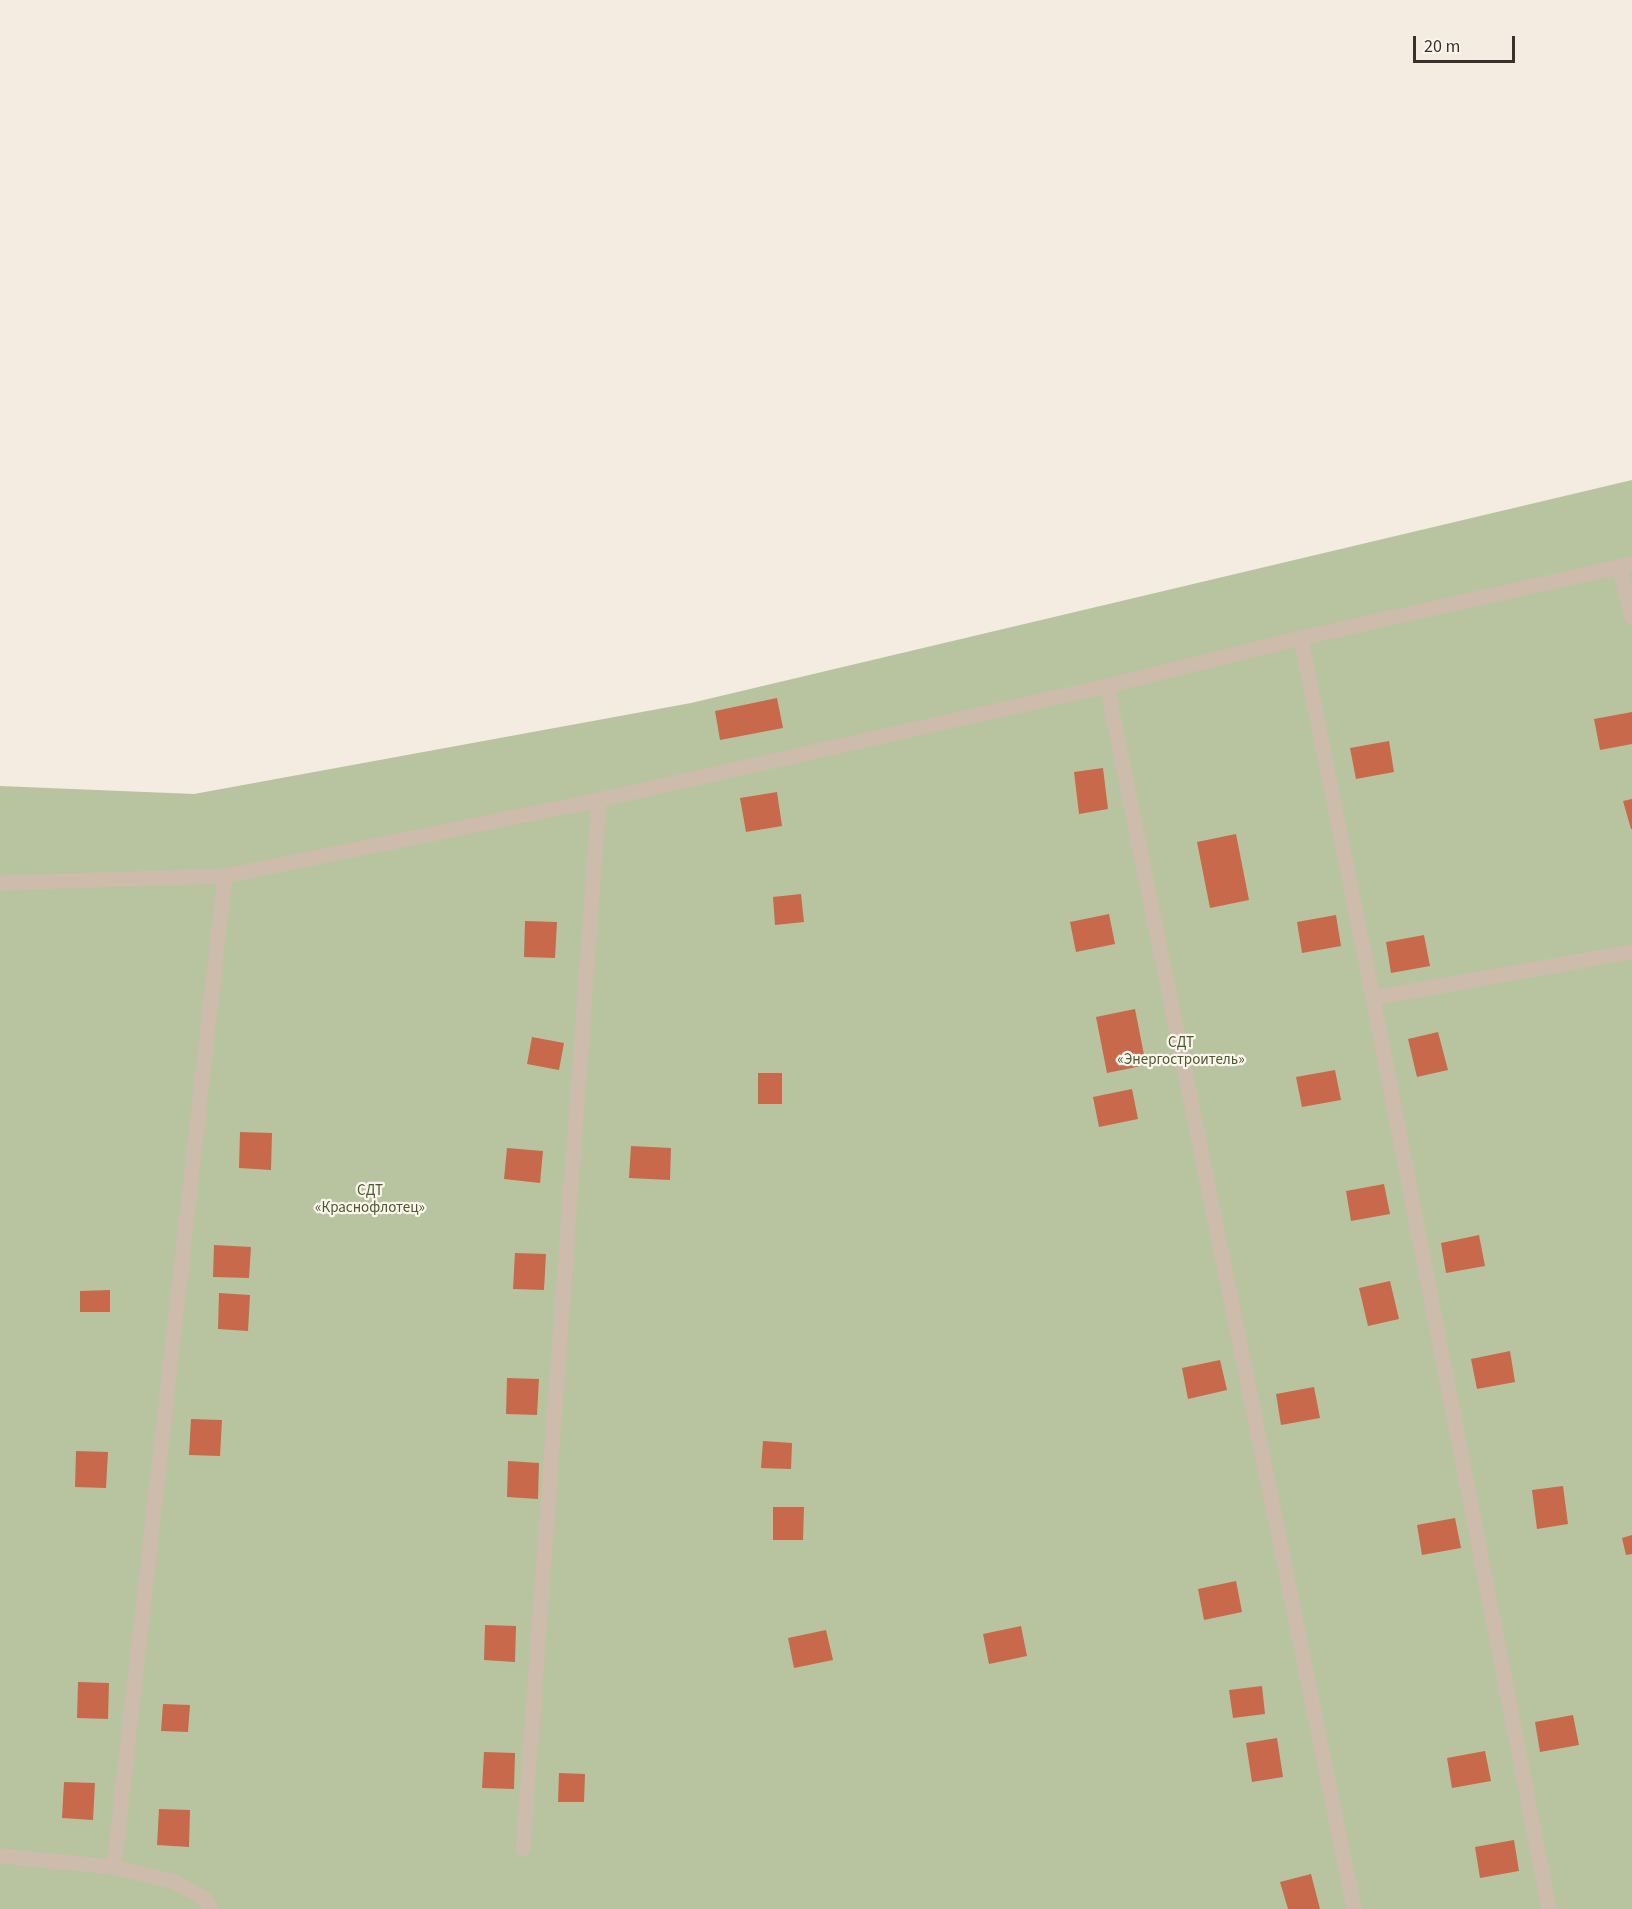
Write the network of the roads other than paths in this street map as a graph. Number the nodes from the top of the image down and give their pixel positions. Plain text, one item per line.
1 (1626, 565) edge
2 (1632, 618) edge
3 (1300, 638) junction
4 (1107, 686) junction
5 (598, 800) junction
6 (225, 876) junction
7 (0, 883) edge
8 (1632, 952) edge
9 (1373, 998) junction
10 (523, 1849) dead end
11 (0, 1856) edge
12 (114, 1867) junction
13 (212, 1909) edge
14 (1354, 1909) edge
15 (1549, 1909) edge

1 - 2 lane
1 - 3 lane
3 - 4 lane
3 - 9 lane
4 - 5 lane
4 - 14 lane
5 - 6 lane
5 - 10 lane
6 - 7 lane
6 - 12 lane
8 - 9 lane
9 - 15 lane
11 - 12 lane
12 - 13 lane

